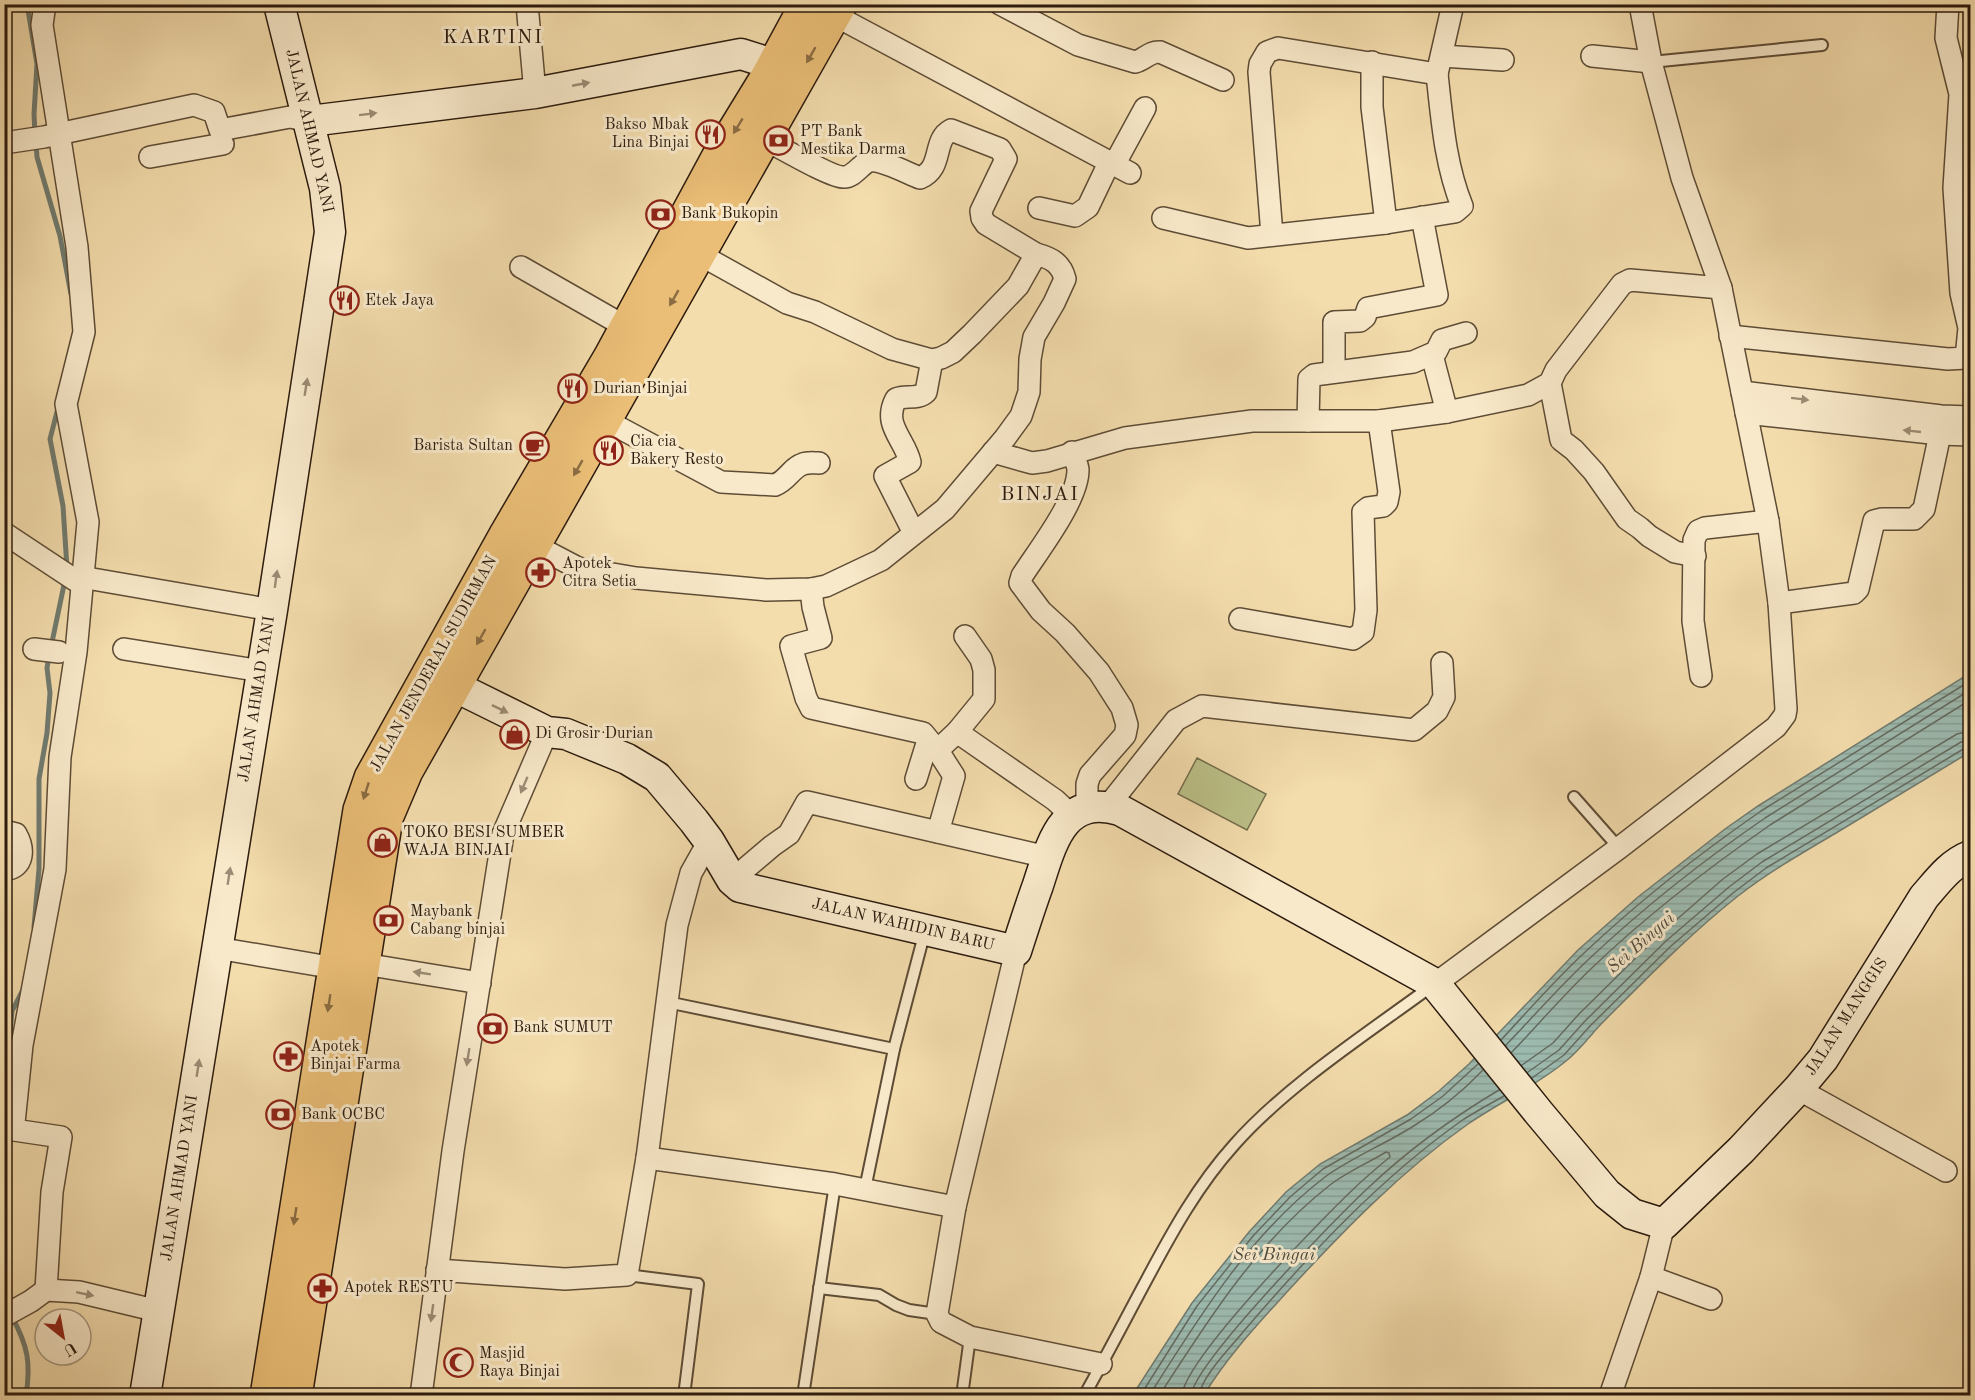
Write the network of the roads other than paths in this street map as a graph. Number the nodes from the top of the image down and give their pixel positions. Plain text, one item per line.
1 (45, 4) edge
2 (279, 4) edge
3 (527, 4) edge
4 (1000, 4) edge
5 (1453, 4) edge
6 (1640, 4) edge
7 (1948, 4) edge
8 (827, 8) edge
9 (1822, 45) dead end
10 (1592, 56) dead end
11 (1503, 60) dead end
12 (1372, 62) junction
13 (1651, 62) junction
14 (1440, 65) junction
15 (768, 76) junction
16 (1223, 80) dead end
17 (535, 93) junction
18 (1144, 108) dead end
19 (310, 121) junction
20 (51, 136) junction
21 (228, 139) junction
22 (764, 139) junction
23 (13, 142) edge
24 (150, 157) dead end
25 (733, 163) junction
26 (1118, 167) junction
27 (1039, 207) dead end
28 (1422, 217) junction
29 (1163, 218) dead end
30 (1386, 223) junction
31 (1272, 235) junction
32 (699, 254) junction
33 (1036, 254) junction
34 (521, 267) dead end
35 (1721, 288) junction
36 (626, 327) junction
37 (1466, 333) dead end
38 (1730, 336) junction
39 (1432, 355) junction
40 (932, 360) junction
41 (622, 363) junction
42 (1334, 372) junction
43 (1550, 383) junction
44 (1744, 402) junction
45 (1447, 412) junction
46 (1971, 417) edge
47 (605, 420) junction
48 (1308, 421) junction
49 (1379, 421) junction
50 (1940, 434) junction
51 (1971, 435) edge
52 (993, 452) junction
53 (1072, 452) junction
54 (819, 463) dead end
55 (1768, 521) junction
56 (4, 533) edge
57 (914, 533) junction
58 (521, 539) junction
59 (1695, 556) junction
60 (72, 576) junction
61 (811, 589) junction
62 (1779, 603) junction
63 (272, 610) junction
64 (1240, 619) dead end
65 (965, 636) dead end
66 (34, 649) dead end
67 (124, 649) dead end
68 (59, 652) dead end
69 (1442, 663) dead end
70 (261, 671) junction
71 (1701, 676) dead end
72 (454, 686) junction
73 (547, 732) junction
74 (957, 732) junction
75 (935, 743) junction
76 (916, 779) dead end
77 (1574, 797) dead end
78 (1089, 810) junction
79 (4, 831) edge
80 (938, 832) junction
81 (709, 841) junction
82 (1619, 848) junction
83 (1971, 856) edge
84 (1047, 857) junction
85 (10, 868) edge
86 (732, 880) junction
87 (925, 930) junction
88 (217, 948) junction
89 (1016, 951) junction
90 (349, 966) junction
91 (480, 983) junction
92 (1442, 992) junction
93 (667, 1002) junction
94 (894, 1049) junction
95 (1798, 1089) junction
96 (647, 1158) junction
97 (1946, 1171) dead end
98 (315, 1177) junction
99 (835, 1184) junction
100 (865, 1189) junction
101 (955, 1207) junction
102 (1664, 1224) junction
103 (437, 1270) junction
104 (627, 1275) junction
105 (1651, 1277) junction
106 (819, 1288) junction
107 (39, 1295) junction
108 (1711, 1299) dead end
109 (158, 1311) junction
110 (937, 1314) junction
111 (4, 1316) edge
112 (970, 1337) junction
113 (1101, 1364) junction
114 (145, 1395) edge
115 (267, 1395) edge
116 (295, 1395) edge
117 (421, 1395) edge
118 (684, 1395) edge
119 (803, 1395) edge
120 (962, 1395) edge
121 (1084, 1395) edge
122 (1610, 1395) edge

1 - 20 street
2 - 19 street, JALAN AHMAD YANI
3 - 17 street
4 - 16 street
5 - 14 street
6 - 13 street
7 - 38 street
8 - 15 main road, JALAN JENDERAL SUDIRMAN
8 -> 22 main road, JALAN JENDERAL SUDIRMAN
8 - 26 street
9 - 13 lane
10 - 13 street
11 - 14 street
12 - 14 street
12 - 30 street
12 - 31 street
13 - 35 street
14 - 28 street
17 -> 15 street
15 -> 25 main road, JALAN JENDERAL SUDIRMAN
19 -> 17 street
18 - 26 street
19 - 21 street
63 -> 19 street, JALAN AHMAD YANI
20 - 21 street
20 - 23 street
20 - 60 street
21 - 24 street
22 - 25 main road, JALAN JENDERAL SUDIRMAN
22 - 33 street
25 - 32 main road, JALAN JENDERAL SUDIRMAN
25 - 36 main road, JALAN JENDERAL SUDIRMAN
26 - 27 street
28 - 30 street
28 - 42 street
29 - 31 street
30 - 31 street
32 - 40 street
32 -> 41 main road, JALAN JENDERAL SUDIRMAN
33 - 40 street
33 - 52 street
34 - 36 street
35 - 38 street
35 - 43 street
36 - 41 main road, JALAN JENDERAL SUDIRMAN
37 - 39 street
38 - 44 street
39 - 42 street
39 - 45 street
40 - 57 street
41 - 47 main road, JALAN JENDERAL SUDIRMAN
41 - 58 main road, JALAN JENDERAL SUDIRMAN
42 - 48 street
43 - 45 street
43 - 59 street
44 -> 46 street
50 -> 44 street
44 - 55 street
45 - 49 street
47 - 54 street
47 -> 58 main road, JALAN JENDERAL SUDIRMAN
48 - 49 street
48 - 53 street
49 - 64 street
50 - 51 street
50 - 62 street
52 - 53 street
52 - 57 street
53 - 78 street
55 - 59 street
55 - 62 street
56 - 60 street
57 - 61 street
58 - 61 street
58 -> 72 main road, JALAN JENDERAL SUDIRMAN
58 -> 90 main road, JALAN JENDERAL SUDIRMAN
59 - 71 street
60 - 63 street
60 - 107 street
61 - 75 street
62 - 82 street
63 - 70 street, JALAN AHMAD YANI
65 - 74 street
66 - 68 street
67 - 70 street
69 - 78 street
88 -> 70 street, JALAN AHMAD YANI
72 -> 73 street
72 - 90 main road, JALAN JENDERAL SUDIRMAN
73 - 81 street
73 -> 91 street
74 - 75 street
74 - 78 street
75 - 76 street
75 - 80 street
77 - 82 lane
78 - 84 street, JALAN WAHIDIN BARU
78 - 92 street
79 - 85 street
80 - 84 street
80 - 86 street
81 - 86 street
81 - 93 street
82 - 92 street
83 - 95 street, JALAN MANGGIS
84 - 89 street, JALAN WAHIDIN BARU
86 - 87 street, JALAN WAHIDIN BARU
87 - 89 street, JALAN WAHIDIN BARU
87 - 94 lane
88 - 90 street
109 -> 88 street, JALAN AHMAD YANI
89 - 101 street
91 -> 90 street
90 -> 98 main road, JALAN JENDERAL SUDIRMAN
91 -> 103 street
92 - 102 street
92 - 113 lane
93 - 94 lane
93 - 96 street
94 - 100 lane
95 - 97 street
95 - 102 street, JALAN MANGGIS
96 - 99 street
96 - 104 street
98 -> 115 main road, JALAN JENDERAL SUDIRMAN
98 - 116 main road, JALAN JENDERAL SUDIRMAN
99 - 100 street
99 - 106 lane
100 - 101 street
101 - 110 street
102 - 105 street
103 - 104 street
103 -> 117 street
104 - 118 lane
105 - 108 street
105 - 122 street
106 - 110 lane
106 - 119 lane
107 -> 109 street
107 - 111 street
109 - 114 street, JALAN AHMAD YANI
110 - 112 street
112 - 113 street
112 - 120 lane
113 - 121 lane

